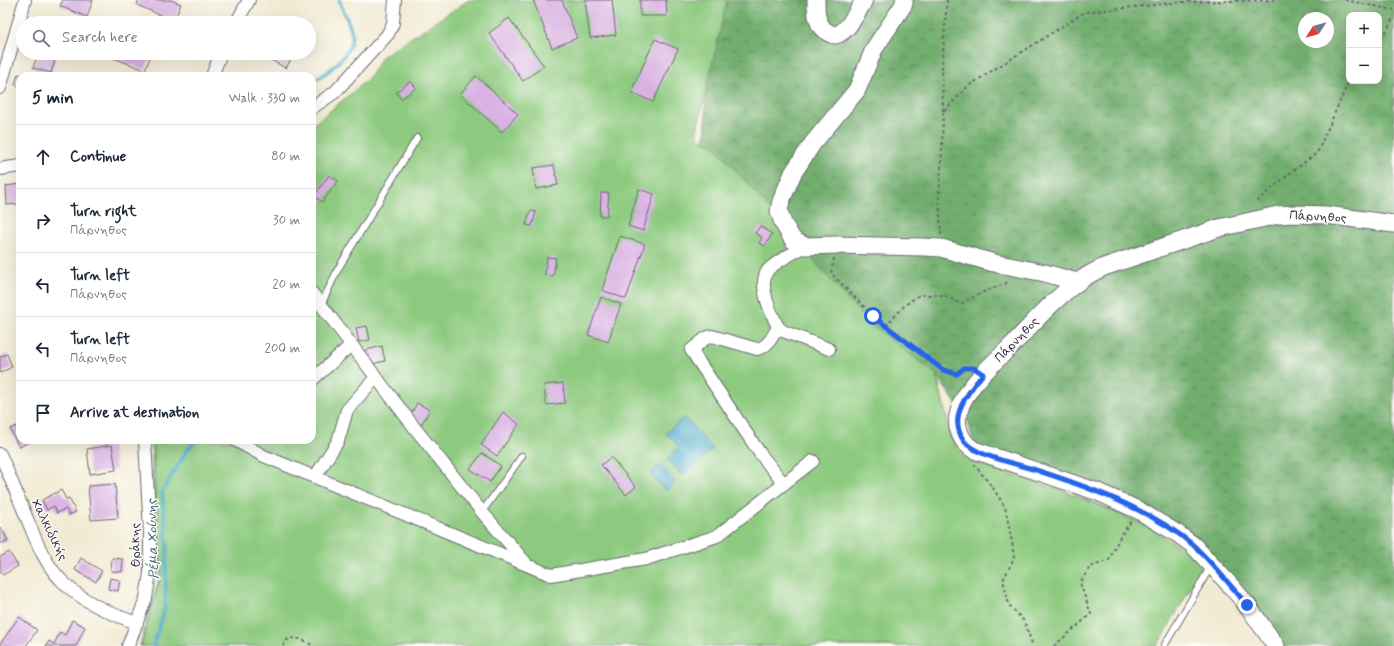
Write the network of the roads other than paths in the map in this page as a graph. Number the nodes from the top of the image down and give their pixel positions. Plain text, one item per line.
1 (24, 0) edge
2 (249, 0) edge
3 (395, 0) edge
4 (816, 0) edge
5 (864, 0) edge
6 (904, 0) edge
7 (20, 16) edge
8 (240, 16) edge
9 (16, 29) edge
10 (219, 60) edge
11 (214, 72) edge
12 (0, 88) edge
13 (316, 105) edge
14 (417, 138) dead end
15 (16, 167) edge
16 (0, 169) edge
17 (1394, 224) edge
18 (805, 246) junction
19 (1077, 282) junction
20 (316, 298) edge
21 (321, 305) junction
22 (778, 327) junction
23 (351, 345) junction
24 (829, 349) dead end
25 (316, 376) edge
26 (376, 377) junction
27 (144, 444) edge
28 (246, 444) edge
29 (0, 454) edge
30 (522, 456) dead end
31 (814, 461) dead end
32 (314, 477) junction
33 (784, 484) junction
34 (482, 512) junction
35 (527, 564) junction
36 (1212, 565) junction
37 (137, 623) junction
38 (128, 646) edge
39 (1164, 646) edge
40 (1276, 646) edge

1 - 7 street
2 - 8 street
3 - 13 street
4 - 5 main road
6 - 18 main road
9 - 12 street
10 - 11 street
14 - 21 lane
15 - 16 street
17 - 19 main road, Πάρνηθος
18 - 19 main road
18 - 22 street
19 - 36 main road, Πάρνηθος
20 - 21 street
21 - 23 street
22 - 24 street
22 - 33 street
23 - 25 street
23 - 26 street
26 - 32 street
26 - 34 street
27 - 37 street, Θράκης
28 - 32 street
29 - 37 street, Χαλκιδικής
30 - 34 lane
31 - 33 street
32 - 35 street
33 - 35 street
34 - 35 street
36 - 39 lane
36 - 40 main road, Πάρνηθος
37 - 38 street, Θράκης

